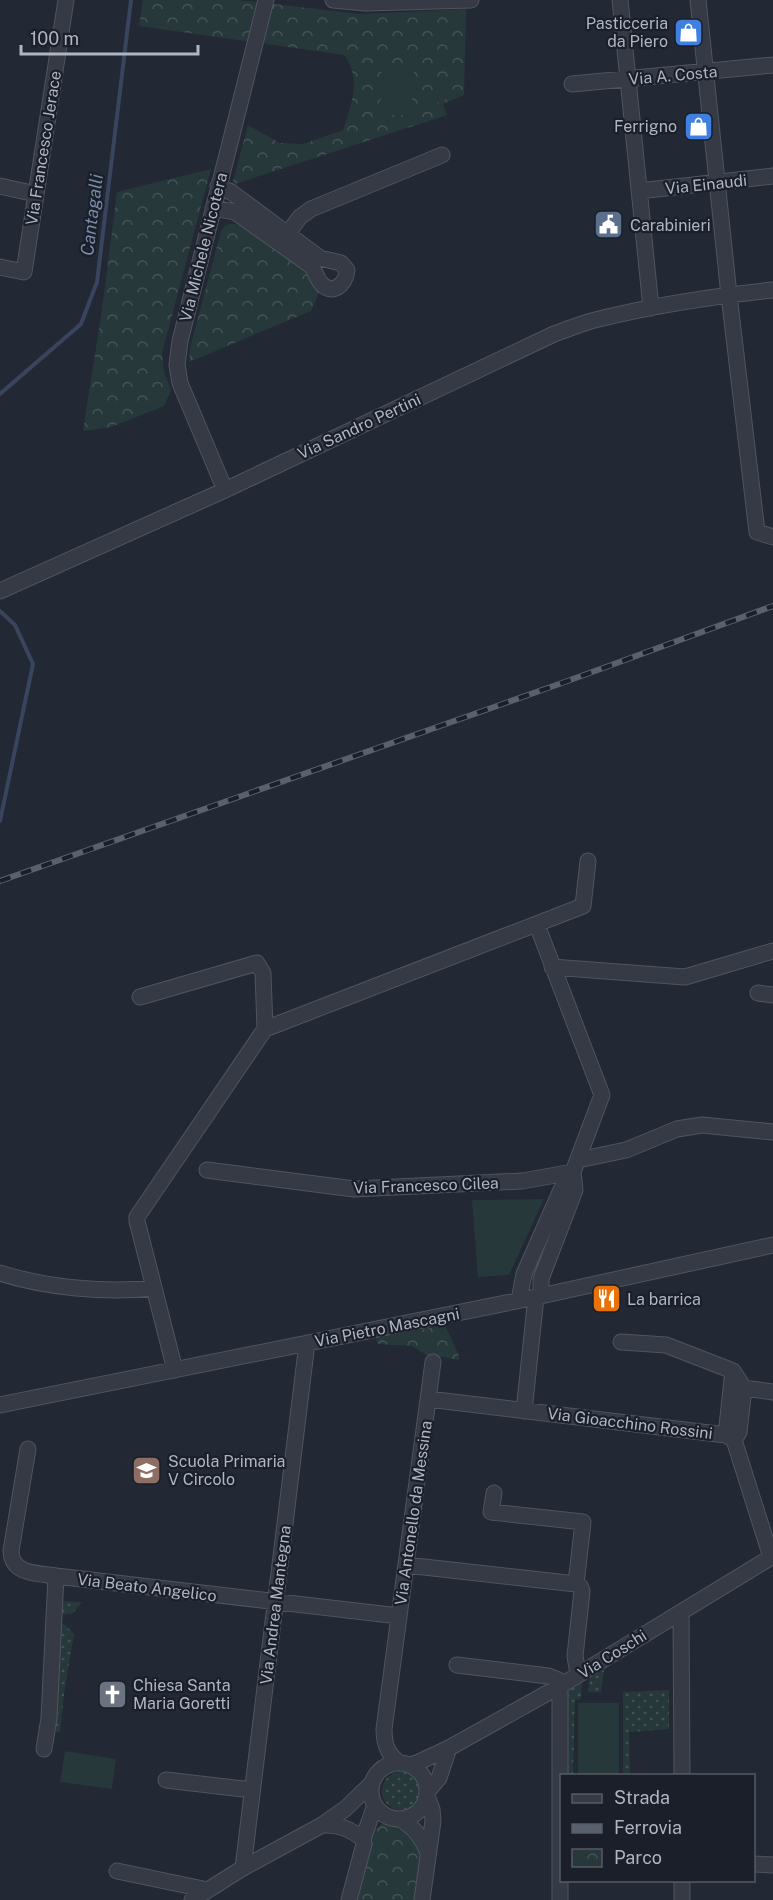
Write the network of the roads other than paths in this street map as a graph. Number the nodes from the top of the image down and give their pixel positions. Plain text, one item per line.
1 (66, 0) edge
2 (266, 0) edge
3 (333, 0) edge
4 (445, 0) edge
5 (471, 0) edge
6 (620, 0) edge
7 (698, 0) edge
8 (773, 65) edge
9 (706, 72) junction
10 (628, 79) junction
11 (572, 84) dead end
12 (442, 155) dead end
13 (773, 176) edge
14 (717, 182) junction
15 (0, 186) edge
16 (218, 186) junction
17 (639, 191) junction
18 (36, 194) junction
19 (213, 208) junction
20 (288, 233) junction
21 (0, 267) edge
22 (773, 290) edge
23 (729, 295) junction
24 (651, 308) junction
25 (225, 490) junction
26 (773, 537) edge
27 (0, 591) edge
28 (588, 861) dead end
29 (537, 925) junction
30 (773, 951) edge
31 (552, 967) junction
32 (140, 997) dead end
33 (265, 1029) junction
34 (773, 1132) edge
35 (575, 1166) junction
36 (207, 1170) dead end
37 (773, 1245) edge
38 (0, 1273) edge
39 (154, 1288) junction
40 (539, 1296) junction
41 (519, 1300) junction
42 (621, 1342) dead end
43 (308, 1343) junction
44 (433, 1362) dead end
45 (175, 1370) junction
46 (733, 1371) junction
47 (744, 1388) junction
48 (773, 1392) edge
49 (428, 1399) junction
50 (0, 1405) edge
51 (524, 1411) junction
52 (730, 1438) junction
53 (28, 1449) dead end
54 (494, 1493) dead end
55 (772, 1556) edge
56 (406, 1565) junction
57 (56, 1576) junction
58 (576, 1584) junction
59 (276, 1602) junction
60 (681, 1612) junction
61 (399, 1616) junction
62 (457, 1665) dead end
63 (581, 1673) junction
64 (560, 1686) junction
65 (384, 1729) junction
66 (449, 1748) junction
67 (44, 1749) dead end
68 (405, 1764) junction
69 (682, 1774) edge
70 (374, 1779) junction
71 (166, 1780) dead end
72 (252, 1790) junction
73 (427, 1794) junction
74 (374, 1804) junction
75 (396, 1819) junction
76 (325, 1823) junction
77 (247, 1838) junction
78 (363, 1842) junction
79 (269, 1853) junction
80 (428, 1853) junction
81 (755, 1864) edge
82 (773, 1864) edge
83 (243, 1868) junction
84 (117, 1871) dead end
85 (682, 1882) edge
86 (208, 1890) junction
87 (192, 1900) edge
88 (349, 1900) edge
89 (422, 1900) edge
90 (560, 1900) edge
91 (682, 1900) edge

1 - 18 street, Via Francesco Jerace
2 - 16 street, Via Michele Nicotera
3 - 4 street
4 - 5 street
6 - 10 street
7 - 9 street
8 - 9 street, Via A. Costa
9 - 10 street, Via A. Costa
9 - 14 street
10 - 11 street, Via A. Costa
10 - 17 street
12 - 20 street
13 - 14 street, Via Einaudi
14 - 17 street, Via Einaudi
14 - 23 street
15 - 18 street
16 - 19 street, Via Michele Nicotera
16 - 20 street
17 - 24 street
18 - 21 street, Via Francesco Jerace
19 - 20 street
19 - 25 street, Via Michele Nicotera
22 - 23 street, Via Sandro Pertini
23 - 24 street, Via Sandro Pertini
23 - 26 street
24 - 25 street, Via Sandro Pertini
25 - 27 street, Via Sandro Pertini
28 - 29 street
29 - 31 street
29 - 33 street
30 - 31 street
31 - 35 street
32 - 33 street
33 - 39 street
34 - 35 street, Via Francesco Cilea
35 - 36 street, Via Francesco Cilea
35 - 40 street
35 - 41 street
37 - 40 street, Via Pietro Mascagni
38 - 39 street
39 - 45 street
40 - 41 street, Via Pietro Mascagni
40 - 51 street
41 - 43 street, Via Pietro Mascagni
42 - 46 street
43 - 45 street, Via Pietro Mascagni
43 - 59 street, Via Andrea Mantegna
44 - 49 street
45 - 50 street, Via Pietro Mascagni
46 - 47 street
46 - 52 street
47 - 48 street
47 - 52 street
49 - 51 street, Via Antonello da Messina
49 - 56 street, Via Antonello da Messina
51 - 52 street, Via Gioacchino Rossini
52 - 55 street
53 - 57 street, Via Beato Angelico
54 - 58 street
55 - 60 street, Via Coschi
56 - 58 street
56 - 61 street, Via Antonello da Messina
57 - 59 street, Via Beato Angelico
57 - 67 street
58 - 63 street
59 - 61 street, Via Beato Angelico
59 - 72 street, Via Andrea Mantegna
60 - 63 street, Via Coschi
60 - 69 street
61 - 65 street, Via Antonello da Messina
62 - 64 street
63 - 64 street, Via Coschi
64 - 66 street, Via Coschi
64 - 90 street
65 - 68 street, Via Antonello da Messina
65 - 70 street, Via Antonello da Messina
66 - 68 street, Via Coschi
66 - 73 street
68 - 70 street
68 - 73 street
70 - 74 street
70 - 76 street
71 - 72 street
72 - 77 street, Via Andrea Mantegna
73 - 75 street
73 - 80 street
74 - 75 street
74 - 76 street
74 - 78 street
75 - 78 street
75 - 80 street
76 - 78 street
76 - 79 street
77 - 79 street
77 - 83 street, Via Andrea Mantegna
78 - 88 street
79 - 83 street
80 - 89 street
81 - 82 street
83 - 86 street
84 - 86 street
85 - 91 street
86 - 87 street

